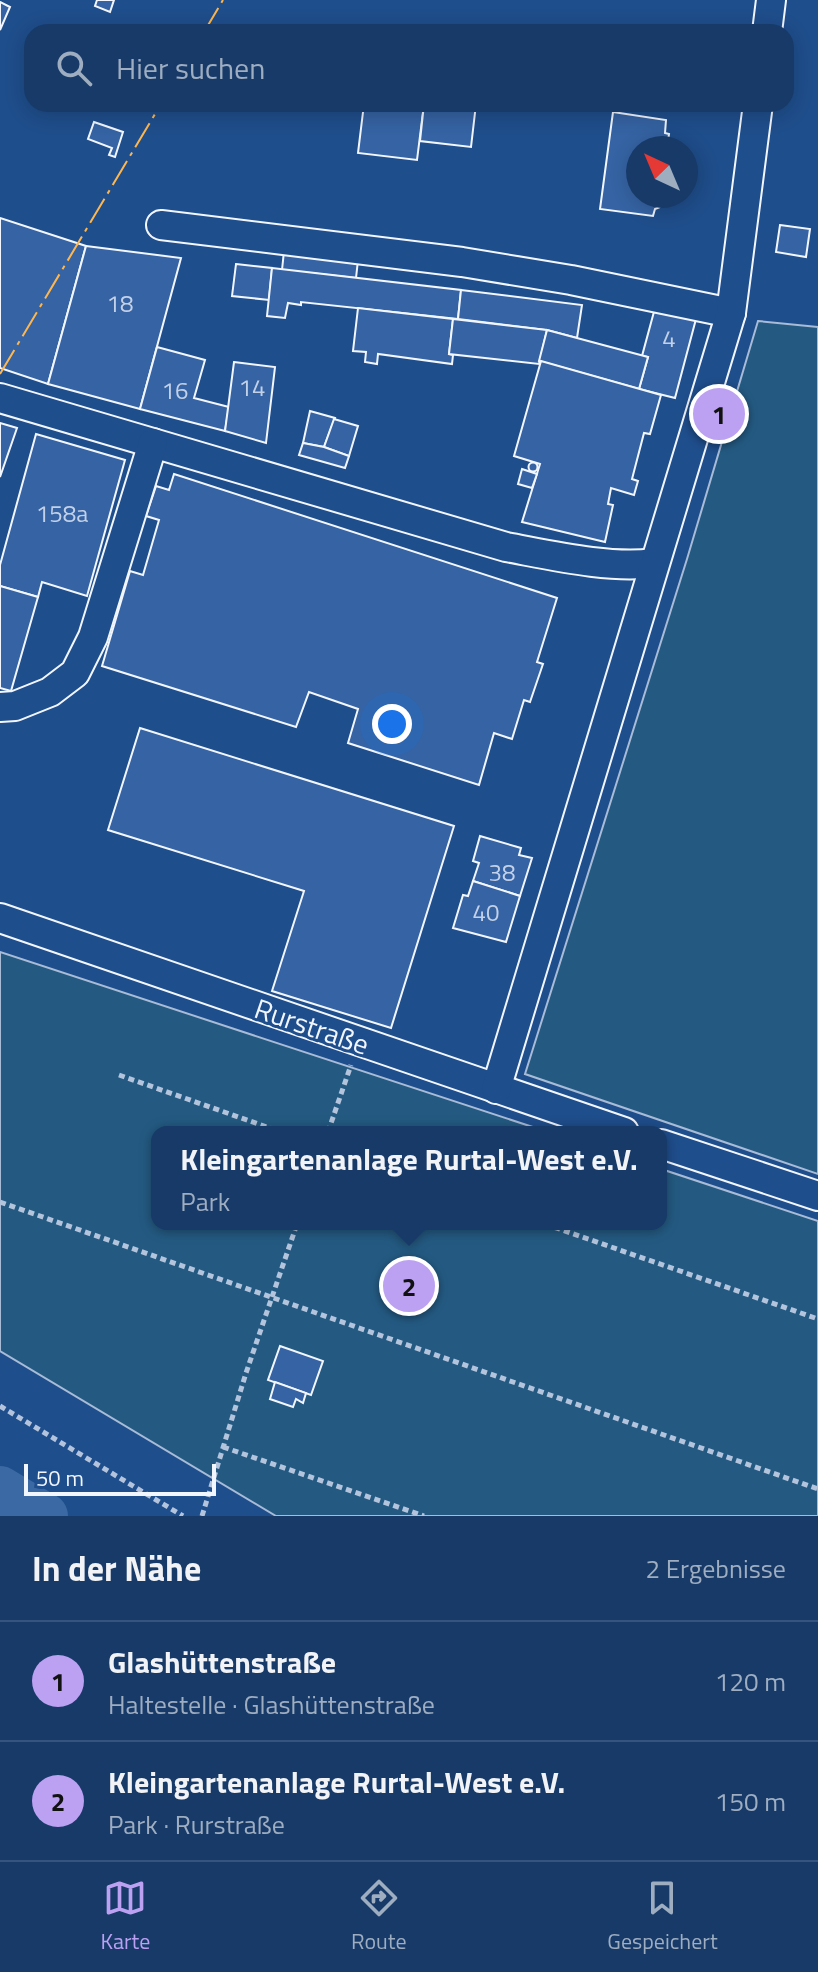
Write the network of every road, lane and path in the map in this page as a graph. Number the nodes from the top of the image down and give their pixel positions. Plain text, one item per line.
1 (771, 0) edge
2 (768, 24) edge
3 (757, 112) edge
4 (161, 225) dead end
5 (731, 313) junction
6 (0, 398) edge
7 (153, 443) junction
8 (653, 563) junction
9 (0, 707) edge
10 (0, 918) edge
11 (359, 1043) junction
12 (119, 1075) dead end
13 (496, 1089) junction
14 (264, 1126) edge
15 (330, 1126) edge
16 (606, 1126) edge
17 (667, 1146) edge
18 (818, 1196) edge
19 (0, 1202) edge
20 (295, 1230) edge
21 (562, 1230) edge
22 (271, 1298) junction
23 (818, 1319) edge
24 (0, 1406) edge
25 (223, 1447) junction
26 (818, 1489) edge
27 (183, 1516) edge
28 (202, 1516) edge
29 (424, 1516) edge

1 - 2 street
3 - 5 street
4 - 5 street
5 - 8 street
6 - 7 street
7 - 8 street
7 - 9 street
8 - 13 street
10 - 11 street, Rurstraße
11 - 13 street, Rurstraße
11 - 15 path
12 - 14 path
13 - 16 street, Rurstraße
17 - 18 street
19 - 22 path
20 - 22 path
21 - 23 path
22 - 25 path
22 - 26 path
24 - 27 path
25 - 28 path
25 - 29 path

